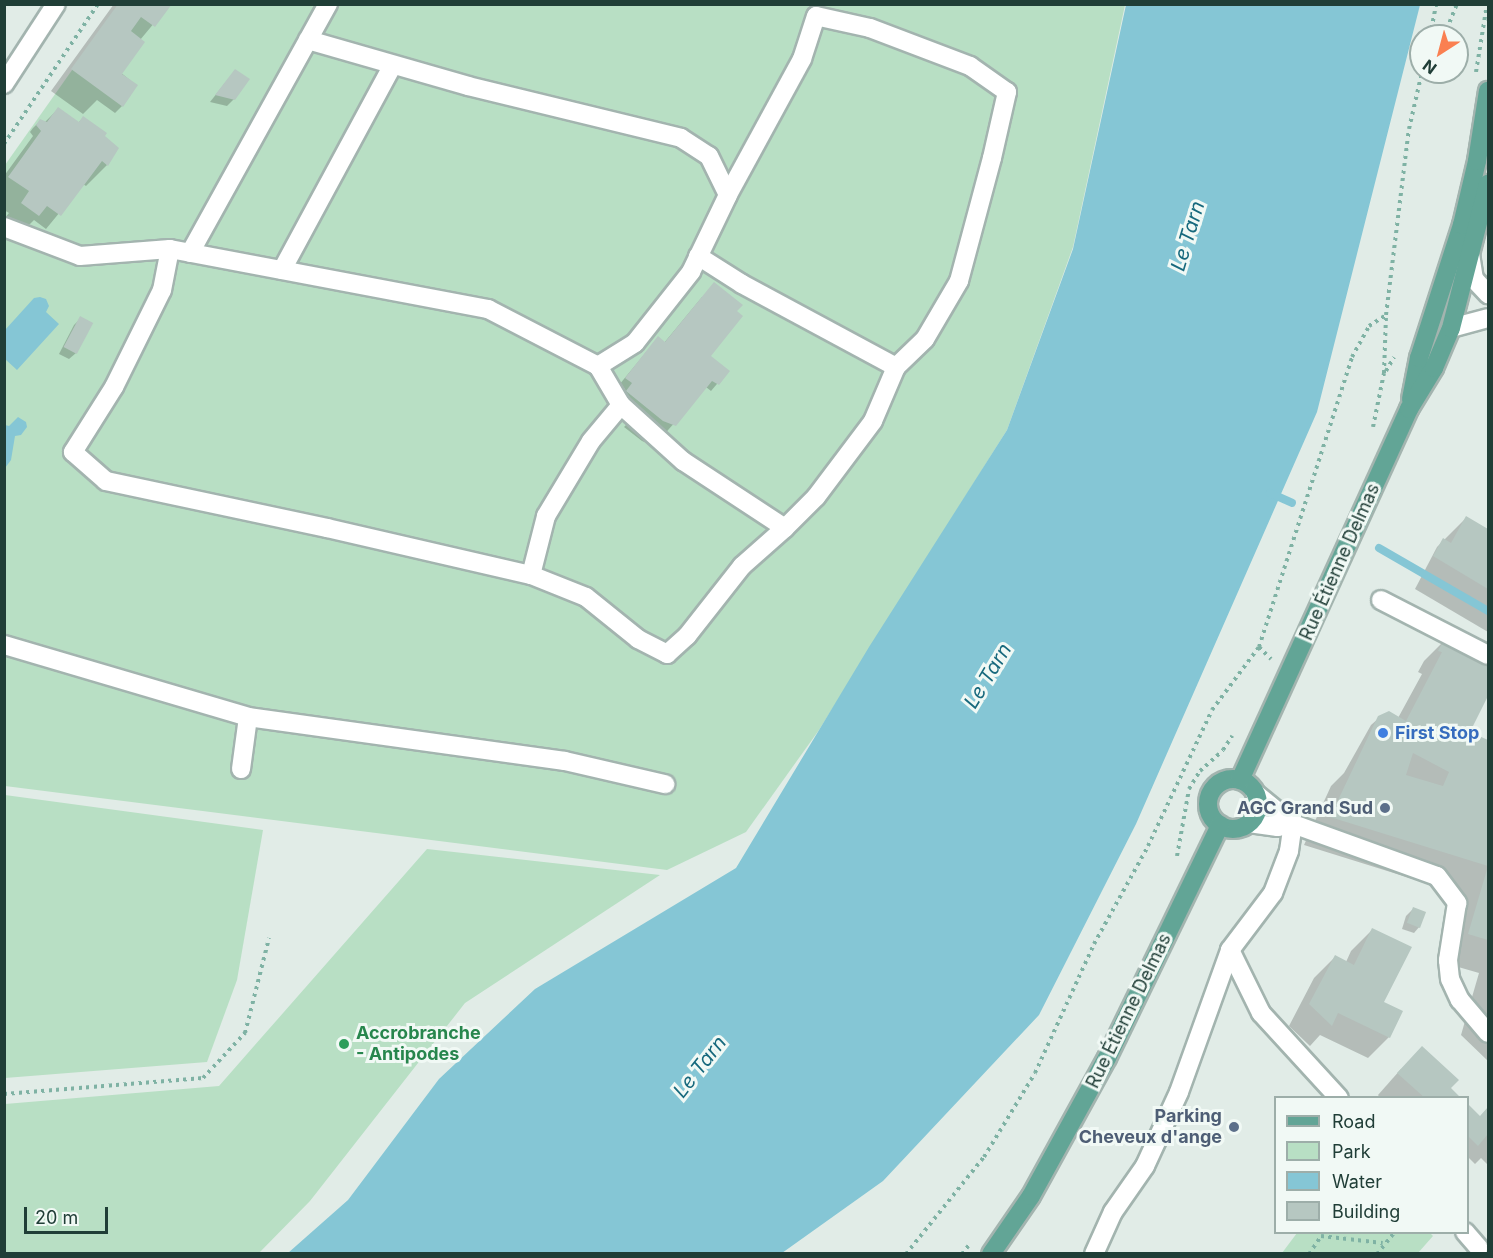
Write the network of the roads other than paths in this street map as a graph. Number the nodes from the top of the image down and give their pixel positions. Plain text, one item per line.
1 (56, 4) edge
2 (328, 4) edge
3 (810, 10) edge
4 (308, 40) junction
5 (393, 65) junction
6 (4, 84) edge
7 (1488, 91) edge
8 (1488, 184) edge
9 (728, 195) junction
10 (4, 227) edge
11 (170, 249) junction
12 (1470, 252) junction
13 (190, 253) junction
14 (698, 256) junction
15 (282, 270) junction
16 (1488, 294) edge
17 (1488, 318) edge
18 (1451, 328) junction
19 (598, 366) junction
20 (896, 367) junction
21 (621, 405) junction
22 (1409, 409) junction
23 (786, 528) junction
24 (531, 575) junction
25 (1381, 600) dead end
26 (4, 645) edge
27 (1488, 655) edge
28 (248, 717) junction
29 (241, 769) dead end
30 (1240, 780) junction
31 (665, 784) dead end
32 (1255, 793) junction
33 (1249, 823) junction
34 (1293, 824) junction
35 (1220, 825) junction
36 (1230, 950) junction
37 (1488, 1033) edge
38 (1337, 1096) edge
39 (1466, 1234) edge
40 (1479, 1248) dead end
41 (991, 1254) edge
42 (1094, 1254) edge

1 - 6 street
2 - 4 street
3 - 9 street
3 - 20 street
4 - 5 street
4 - 13 street
5 - 9 street
5 - 15 street
7 - 22 main road, Rue Étienne Delmas
8 - 12 main road, Rue Étienne Delmas
9 - 14 street
10 - 11 street
11 - 13 street
11 - 24 street
12 - 16 street
12 - 18 main road, Rue Étienne Delmas
13 - 15 street
14 - 19 street
14 - 20 street
15 - 19 street
17 - 18 street
18 - 22 main road, Rue Étienne Delmas
19 - 21 street
20 - 23 street
21 - 23 street
21 - 24 street
22 - 30 main road, Rue Étienne Delmas
23 - 24 street
25 - 27 street
26 - 28 street
28 - 29 street
28 - 31 street
30 - 32 main road
30 - 35 main road
32 - 33 main road
32 - 34 street
33 - 34 street
33 - 35 main road
34 - 36 street
34 - 37 street
35 - 41 main road, Rue Étienne Delmas
36 - 38 street
36 - 42 street
39 - 40 street

